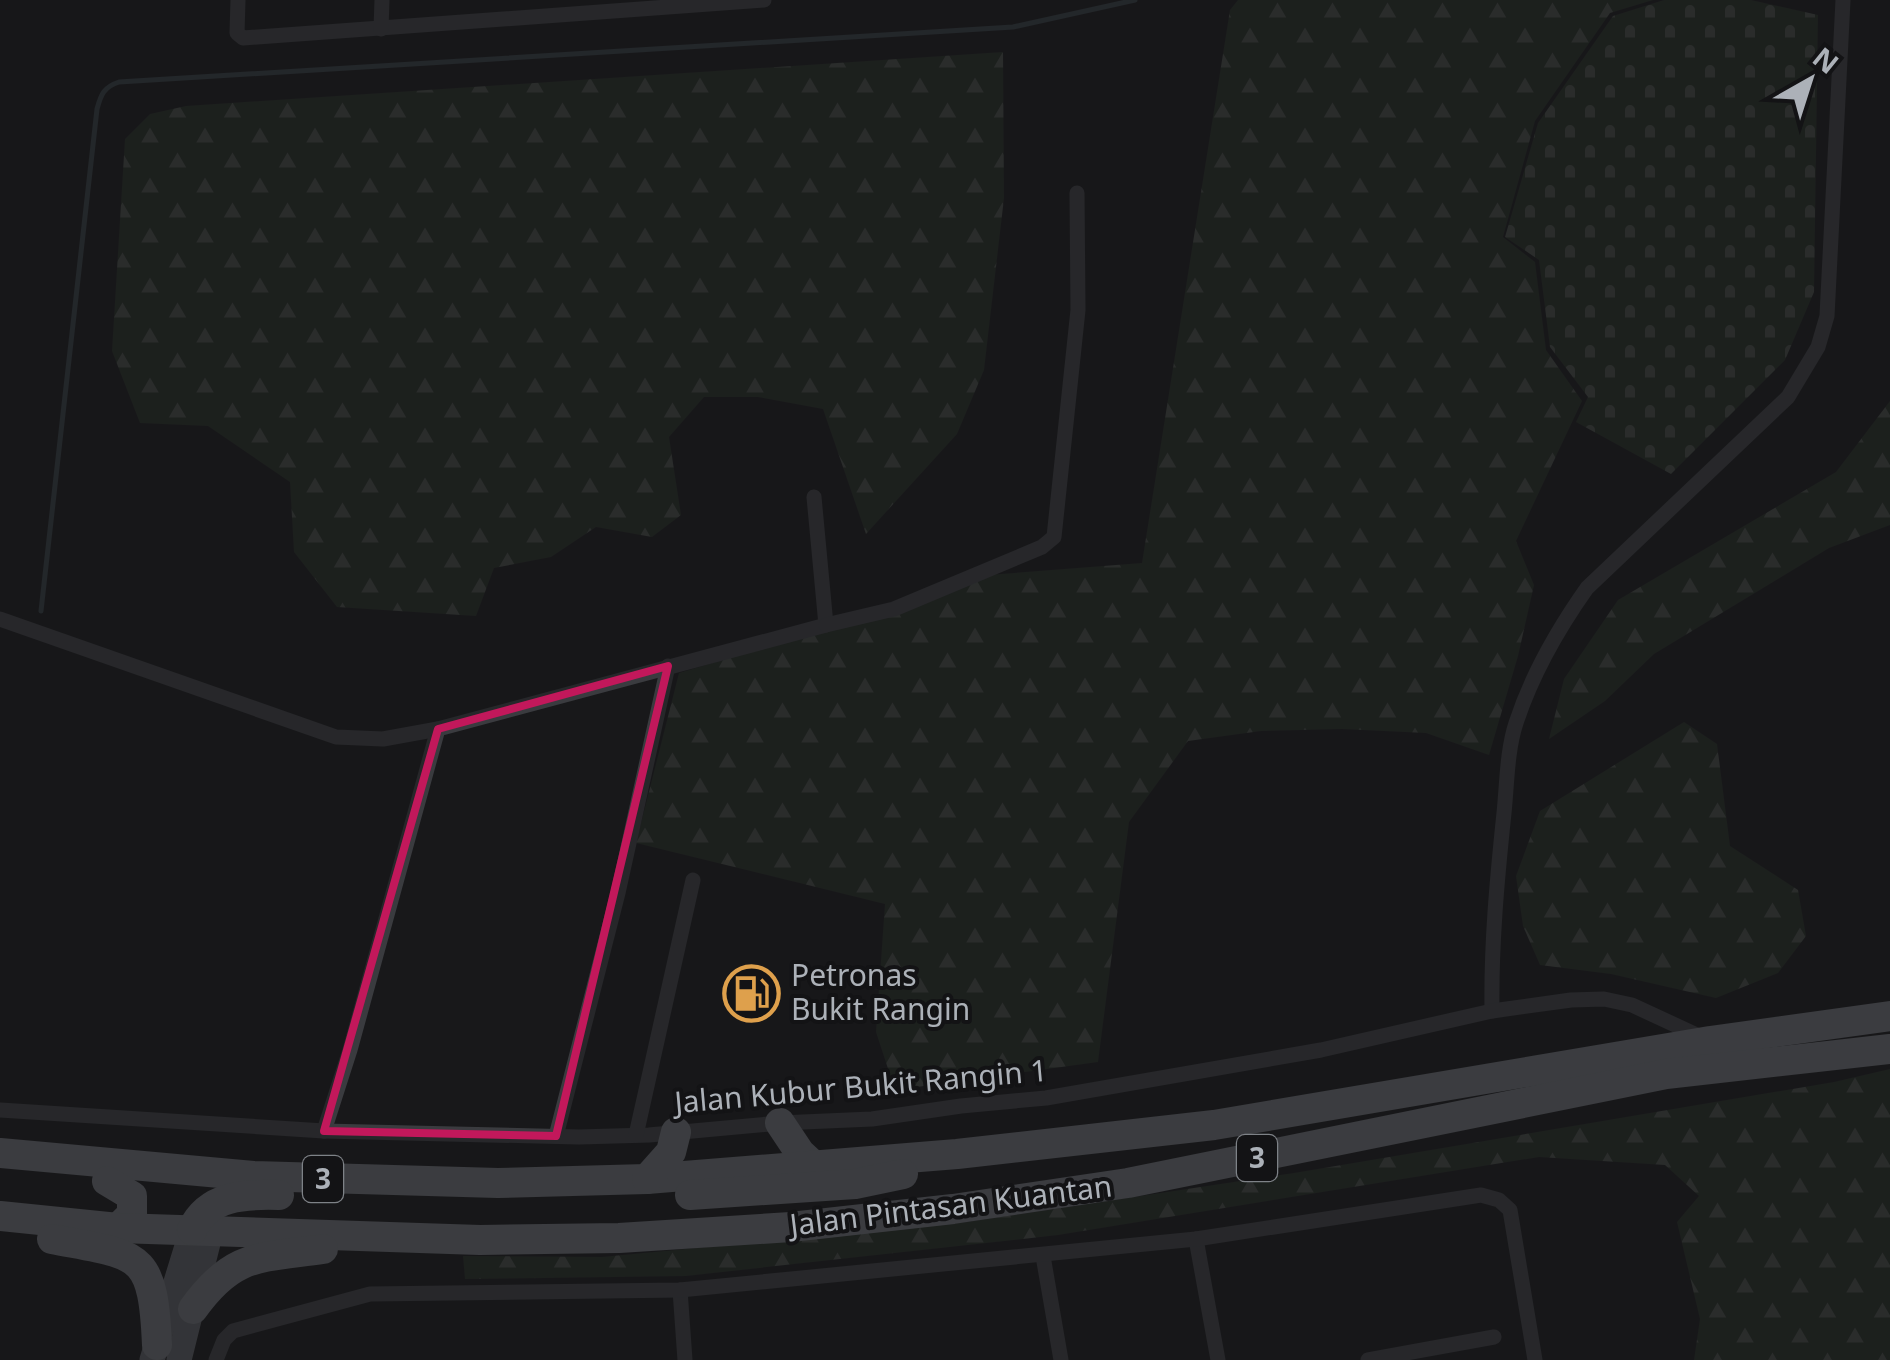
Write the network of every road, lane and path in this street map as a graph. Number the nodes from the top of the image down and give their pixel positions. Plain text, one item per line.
1 (238, 0) edge
2 (382, 0) edge
3 (764, 0) edge
4 (1843, 0) edge
5 (698, 2) edge
6 (540, 8) edge
7 (381, 30) junction
8 (1077, 193) dead end
9 (814, 497) dead end
10 (0, 619) edge
11 (826, 626) junction
12 (668, 666) junction
13 (438, 729) junction
14 (693, 880) dead end
15 (1492, 1012) junction
16 (1890, 1016) edge
17 (1710, 1041) junction
18 (1890, 1049) edge
19 (0, 1110) edge
20 (780, 1123) junction
21 (324, 1130) junction
22 (676, 1132) junction
23 (636, 1135) junction
24 (556, 1136) junction
25 (0, 1153) edge
26 (957, 1154) junction
27 (814, 1166) junction
28 (0, 1170) edge
29 (107, 1180) junction
30 (647, 1180) junction
31 (0, 1216) edge
32 (203, 1223) junction
33 (0, 1226) edge
34 (118, 1228) junction
35 (400, 1239) junction
36 (1196, 1239) junction
37 (1043, 1256) junction
38 (680, 1290) junction
39 (193, 1309) junction
40 (1494, 1337) dead end
41 (162, 1355) edge
42 (216, 1360) edge
43 (685, 1360) edge
44 (1061, 1360) edge
45 (1218, 1360) edge
46 (1368, 1360) edge
47 (1535, 1360) edge

1 - 7 street
2 - 7 street
3 - 5 street
4 - 15 street
5 - 6 street
6 - 7 street
8 - 11 street
9 - 11 street
10 - 13 street
11 - 12 street
12 - 13 street
12 - 24 street
13 - 21 street
14 - 23 street
15 - 17 street, Jalan Kubur Bukit Rangin 1
15 - 20 street, Jalan Kubur Bukit Rangin 1
16 - 17 highway, Jalan Pintasan Kuantan / 3
17 - 26 highway, Jalan Pintasan Kuantan / 3
18 - 35 highway, Jalan Pintasan Kuantan / 3
19 - 21 street, Jalan Kubur Bukit Rangin 1
20 - 22 street, Jalan Kubur Bukit Rangin 1
20 - 27 highway
21 - 24 street, Jalan Kubur Bukit Rangin 1
22 - 23 street, Jalan Kubur Bukit Rangin 1
22 - 30 highway
23 - 24 street, Jalan Kubur Bukit Rangin 1
25 - 30 highway, Jalan Pintasan Kuantan / 3
26 - 27 highway, Jalan Pintasan Kuantan / 3
26 - 32 highway
27 - 30 highway, Jalan Pintasan Kuantan / 3
28 - 29 highway
29 - 32 highway
29 - 34 highway
31 - 34 highway, Jalan Pintasan Kuantan / 3
32 - 34 highway, Jalan Pintasan Kuantan / 3
32 - 35 highway, Jalan Pintasan Kuantan / 3
32 - 39 main road
32 - 41 main road
33 - 41 highway
35 - 39 highway
36 - 37 street
36 - 45 street
36 - 47 street
37 - 38 street
37 - 44 street
38 - 42 street
38 - 43 street
39 - 41 main road
40 - 46 street

